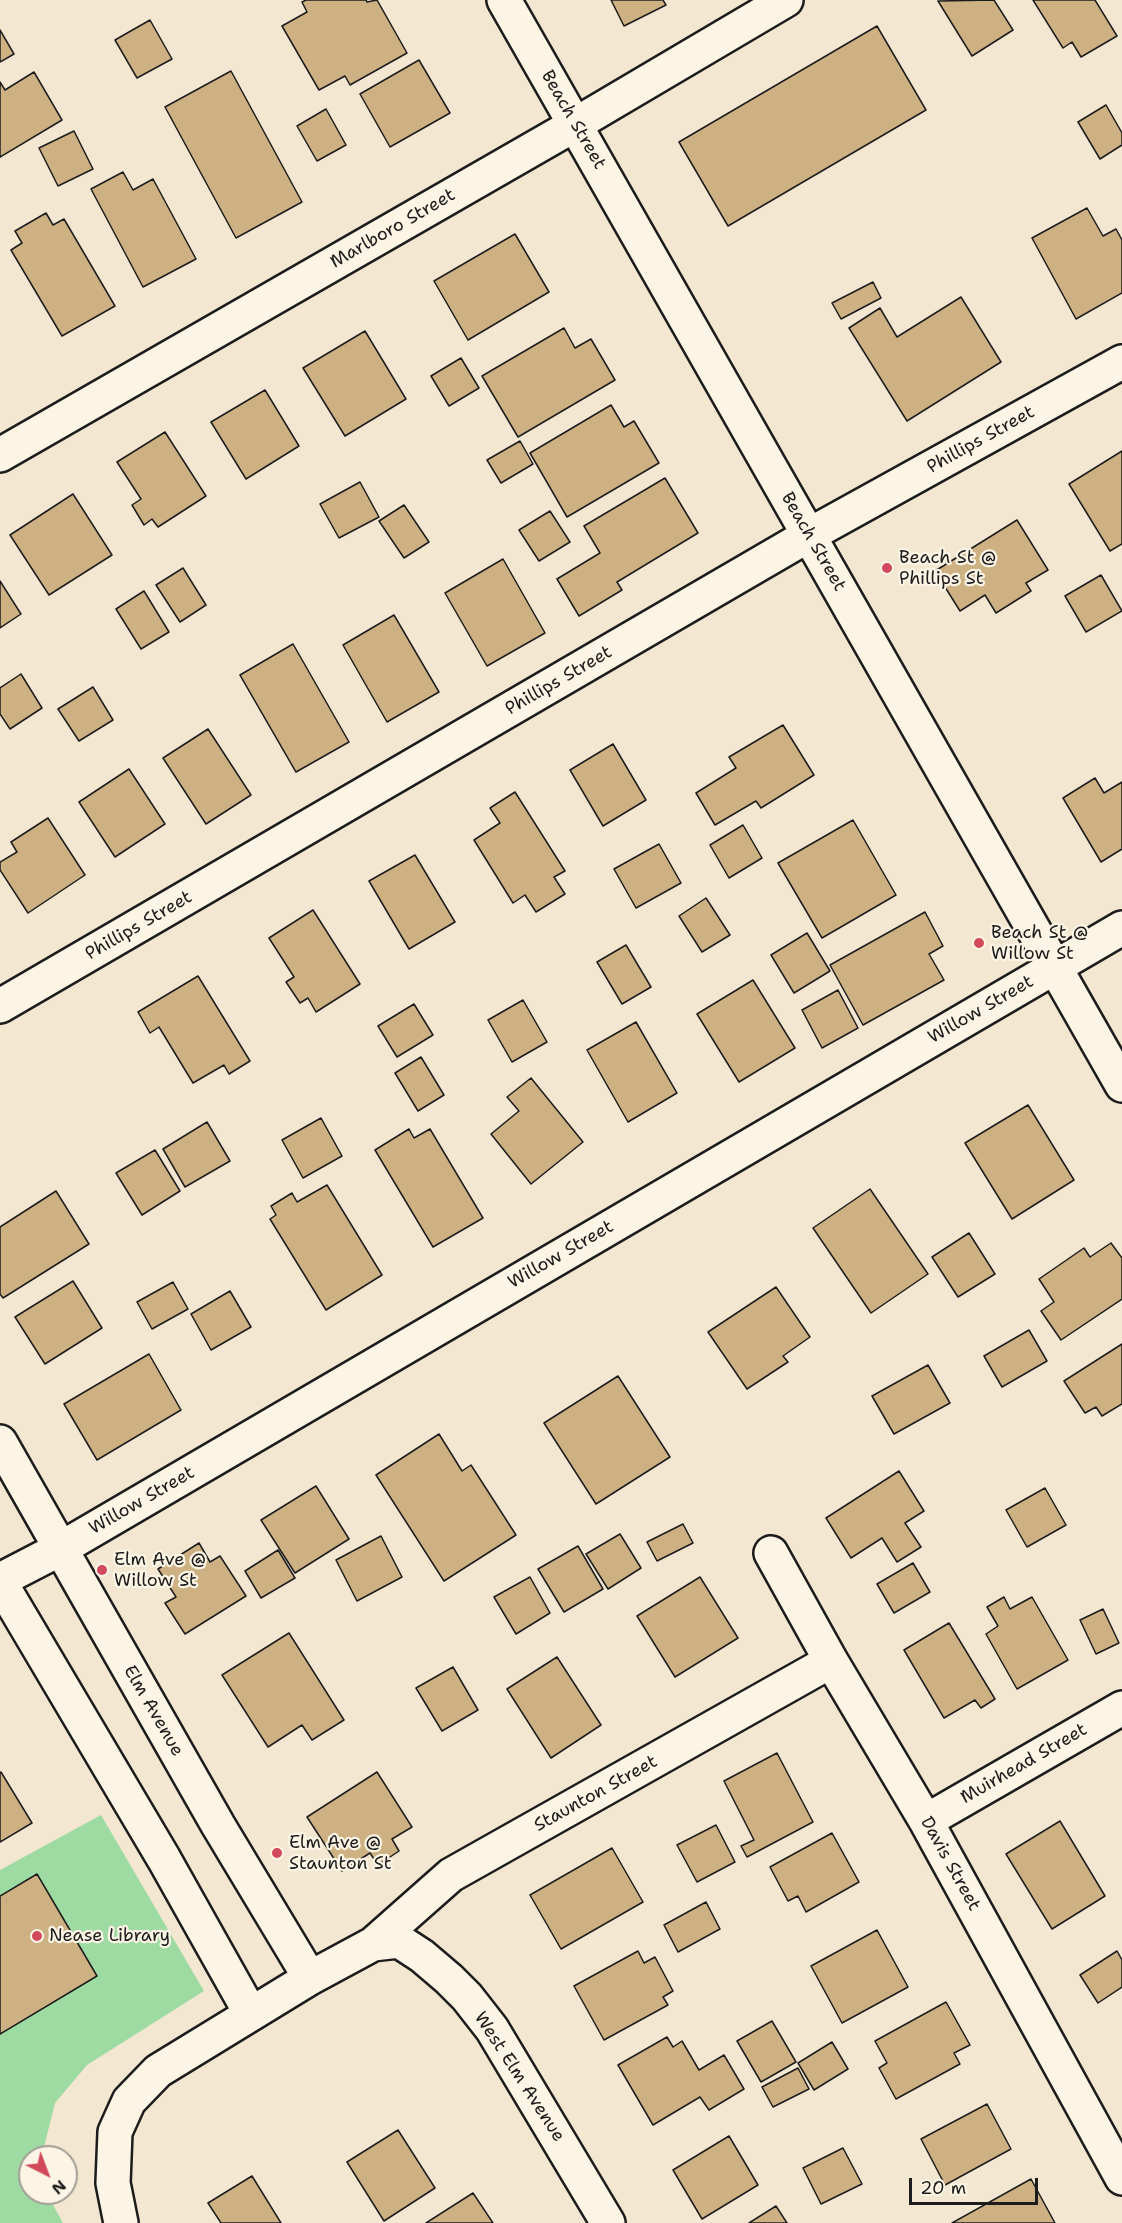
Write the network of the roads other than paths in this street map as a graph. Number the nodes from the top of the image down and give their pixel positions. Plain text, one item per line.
1 (504, 0) edge
2 (786, 0) edge
3 (576, 124) junction
4 (1122, 362) edge
5 (0, 455) edge
6 (809, 535) junction
7 (1122, 928) edge
8 (1055, 966) junction
9 (0, 1006) edge
10 (1122, 1085) edge
11 (0, 1442) edge
12 (60, 1549) junction
13 (771, 1553) dead end
14 (0, 1581) edge
15 (831, 1661) junction
16 (1122, 1708) edge
17 (926, 1821) junction
18 (373, 1944) junction
19 (310, 1978) junction
20 (251, 2014) junction
21 (1122, 2178) edge
22 (121, 2223) edge
23 (608, 2223) edge

1 - 3 street, Beach Street
2 - 3 street, Marlboro Street
3 - 5 street, Marlboro Street
3 - 6 street, Beach Street
4 - 6 street, Phillips Street
6 - 8 street, Beach Street
6 - 9 street, Phillips Street
7 - 8 street, Willow Street
8 - 10 street, Beach Street
8 - 12 street, Willow Street
11 - 12 street, Elm Avenue
12 - 14 street, Willow Street
12 - 19 street, Elm Avenue
13 - 15 street, Davis Street
14 - 20 street
15 - 17 street, Davis Street
15 - 18 street, Staunton Street
16 - 17 street, Muirhead Street
17 - 21 street, Davis Street
18 - 19 street, West Elm Avenue
18 - 23 street, West Elm Avenue
19 - 20 street, West Elm Avenue
20 - 22 street, West Elm Avenue

